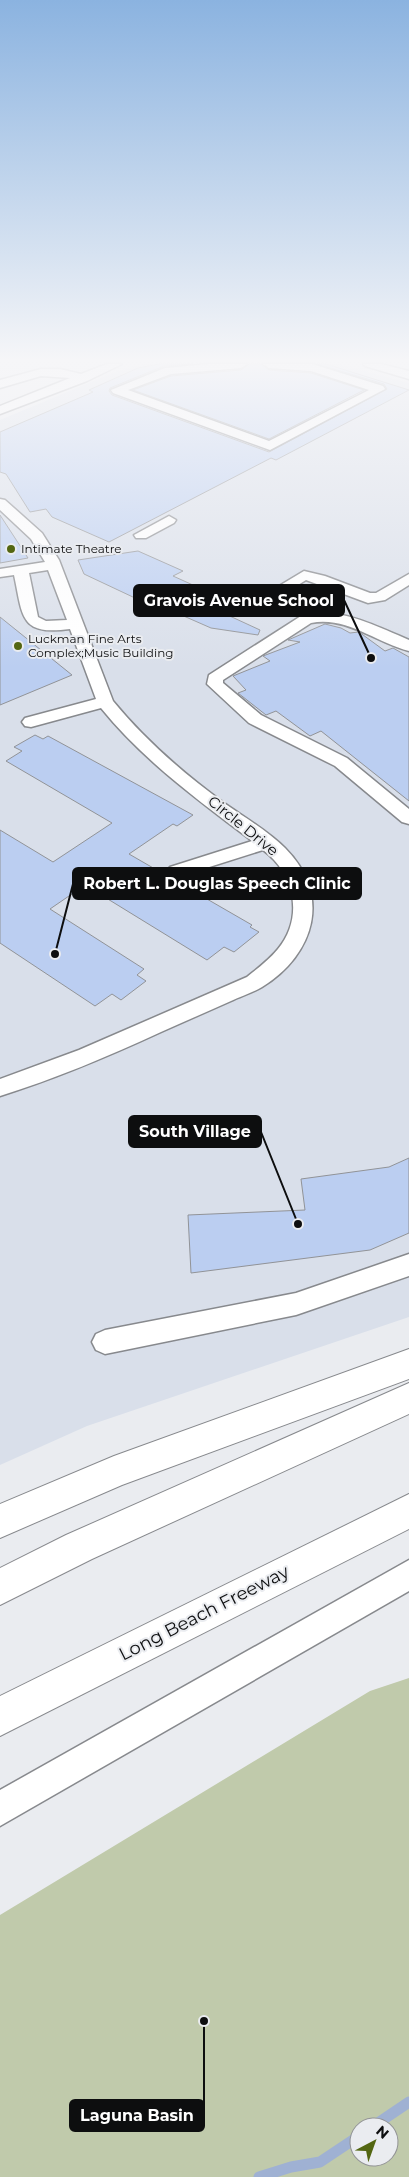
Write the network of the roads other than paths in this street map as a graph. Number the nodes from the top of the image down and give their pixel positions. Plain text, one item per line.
1 (0, 503) edge
2 (169, 520) dead end
3 (141, 535) dead end
4 (54, 565) junction
5 (21, 571) junction
6 (0, 573) edge
7 (409, 578) edge
8 (277, 592) dead end
9 (76, 623) junction
10 (409, 646) edge
11 (105, 702) junction
12 (30, 722) dead end
13 (409, 818) edge
14 (266, 843) junction
15 (177, 871) dead end
16 (0, 1088) edge
17 (409, 1265) edge
18 (105, 1342) dead end
19 (409, 1364) edge
20 (409, 1398) edge
21 (409, 1511) edge
22 (0, 1521) edge
23 (409, 1575) edge
24 (0, 1587) edge
25 (0, 1717) edge
26 (0, 1808) edge

1 - 4 street, Circle Drive
2 - 3 street
4 - 5 street
4 - 9 street, Circle Drive
5 - 6 street
5 - 9 street
7 - 8 street
9 - 11 street, Circle Drive
10 - 13 street
11 - 12 street
11 - 14 street, Circle Drive
14 - 15 street
14 - 16 street, Circle Drive
17 - 18 street
19 - 22 highway
20 - 24 highway
21 - 25 highway, Long Beach Freeway
23 - 26 street

